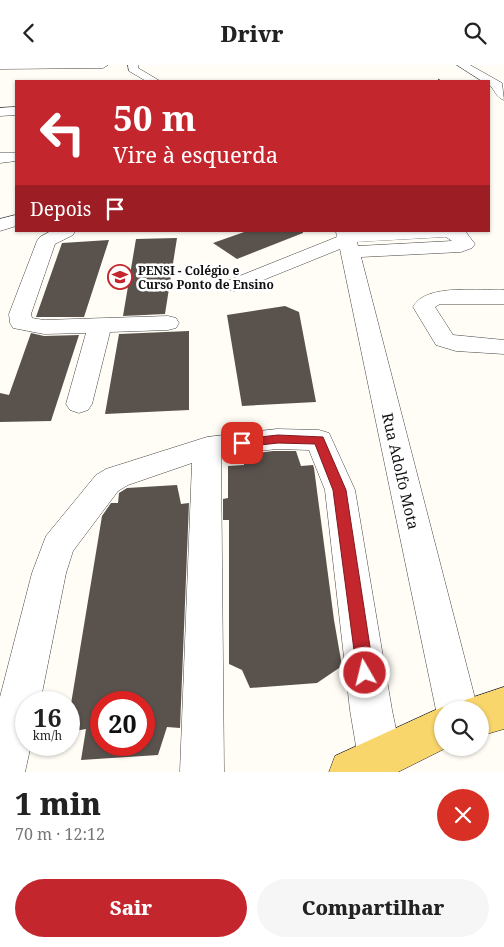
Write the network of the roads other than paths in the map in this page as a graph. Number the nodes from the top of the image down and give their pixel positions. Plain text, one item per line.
1 (133, 65) edge
2 (462, 65) edge
3 (13, 66) edge
4 (0, 67) edge
5 (96, 68) edge
6 (504, 79) edge
7 (152, 80) edge
8 (490, 80) junction
9 (504, 96) edge
10 (15, 111) edge
11 (0, 112) edge
12 (15, 157) edge
13 (0, 158) edge
14 (15, 220) edge
15 (0, 225) edge
16 (64, 232) edge
17 (431, 232) edge
18 (451, 232) edge
19 (344, 238) edge
20 (229, 281) dead end
21 (504, 297) edge
22 (168, 323) dead end
23 (100, 325) junction
24 (504, 347) edge
25 (79, 404) dead end
26 (207, 447) junction
27 (455, 701) edge
28 (504, 708) edge
29 (489, 712) edge
30 (434, 732) edge
31 (366, 765) edge
32 (3, 772) edge
33 (202, 772) edge

1 - 7 street
2 - 8 street
3 - 4 street
3 - 5 street
6 - 8 street
8 - 9 street
10 - 11 street
12 - 13 street
14 - 15 street
16 - 23 street
17 - 19 street
18 - 19 street
19 - 20 street
19 - 27 street, Rua Adolfo Mota
21 - 24 street
22 - 23 street
23 - 25 street
26 - 31 street
26 - 32 street
26 - 33 street
28 - 29 main road
30 - 31 main road

